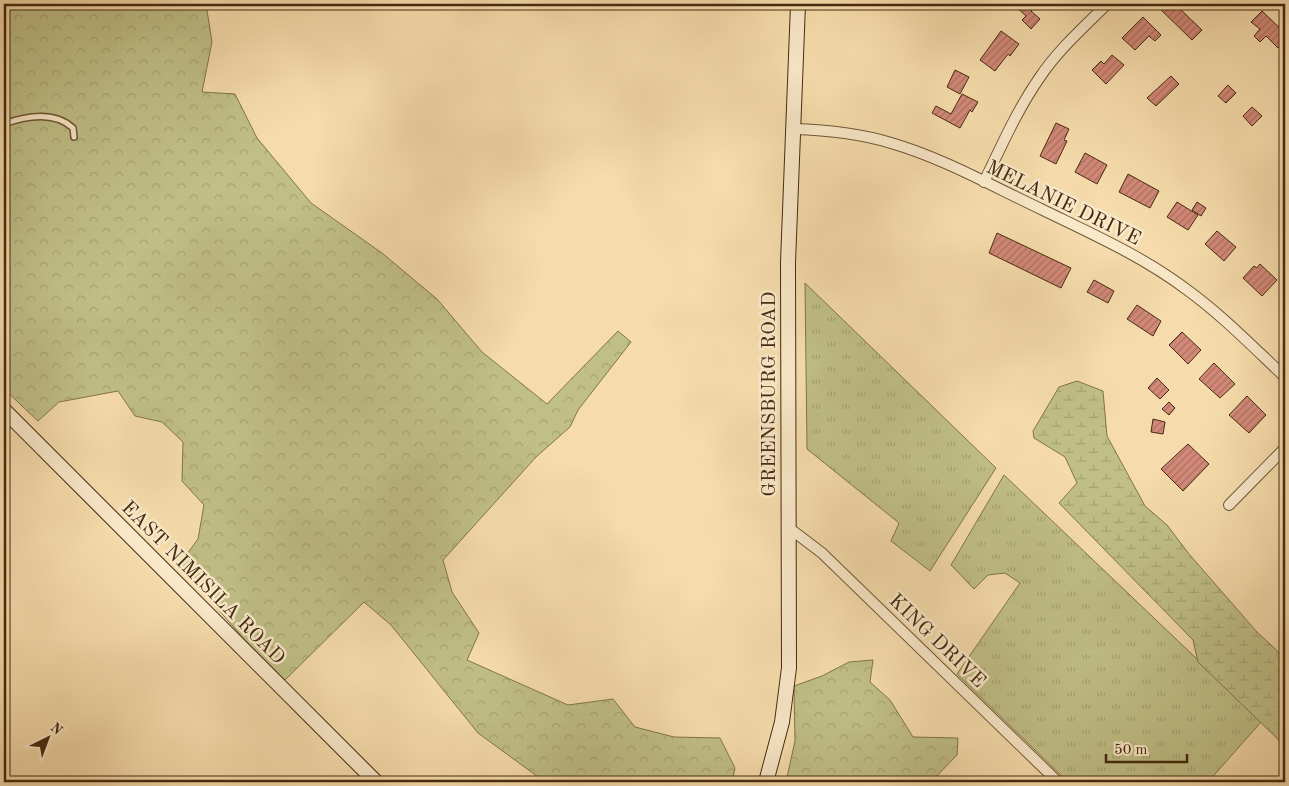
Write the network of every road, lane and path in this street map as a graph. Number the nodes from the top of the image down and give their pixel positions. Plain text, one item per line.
1 (798, 4) edge
2 (1107, 4) edge
3 (4, 124) edge
4 (793, 129) junction
5 (74, 137) dead end
6 (984, 182) junction
7 (1285, 377) edge
8 (4, 410) edge
9 (1285, 448) edge
10 (1229, 505) dead end
11 (789, 528) junction
12 (376, 782) edge
13 (766, 782) edge
14 (1058, 782) edge

1 - 4 main road, GREENSBURG ROAD
2 - 6 street
3 - 5 lane
4 - 6 street, MELANIE DRIVE
4 - 11 main road, GREENSBURG ROAD
6 - 7 street, MELANIE DRIVE
8 - 12 main road, EAST NIMISILA ROAD
9 - 10 street
11 - 13 main road, GREENSBURG ROAD
11 - 14 street, KING DRIVE

